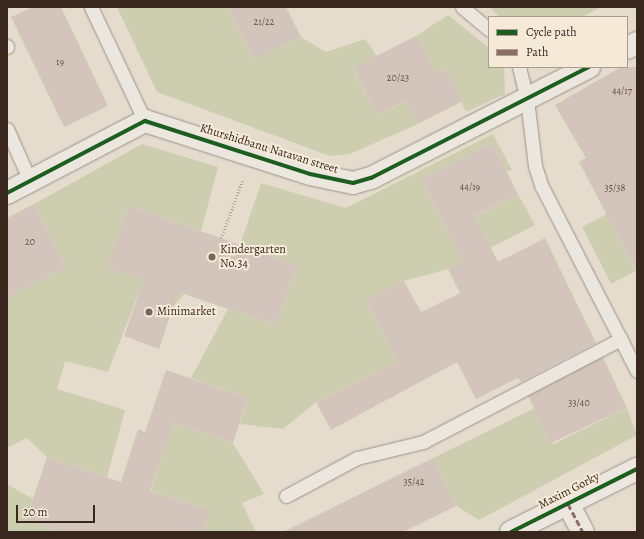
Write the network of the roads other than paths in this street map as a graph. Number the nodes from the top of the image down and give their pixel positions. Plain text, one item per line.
1 (91, 7) edge
2 (462, 7) edge
3 (488, 29) edge
4 (637, 43) edge
5 (628, 48) edge
6 (519, 68) edge
7 (587, 68) edge
8 (527, 98) junction
9 (145, 121) junction
10 (7, 129) edge
11 (30, 181) junction
12 (7, 193) edge
13 (621, 339) junction
14 (637, 371) edge
15 (637, 468) edge
16 (286, 496) dead end
17 (568, 504) junction
18 (511, 532) edge
19 (583, 532) edge

1 - 9 lane
2 - 3 lane
4 - 5 street
6 - 8 lane
7 - 8 street, Khurshidbanu Natavan street
8 - 9 street, Khurshidbanu Natavan street
8 - 13 lane
9 - 11 street
10 - 11 lane
11 - 12 street
13 - 14 lane
13 - 16 lane
15 - 17 street, Maxim Gorky
17 - 18 street, Maxim Gorky
17 - 19 street

